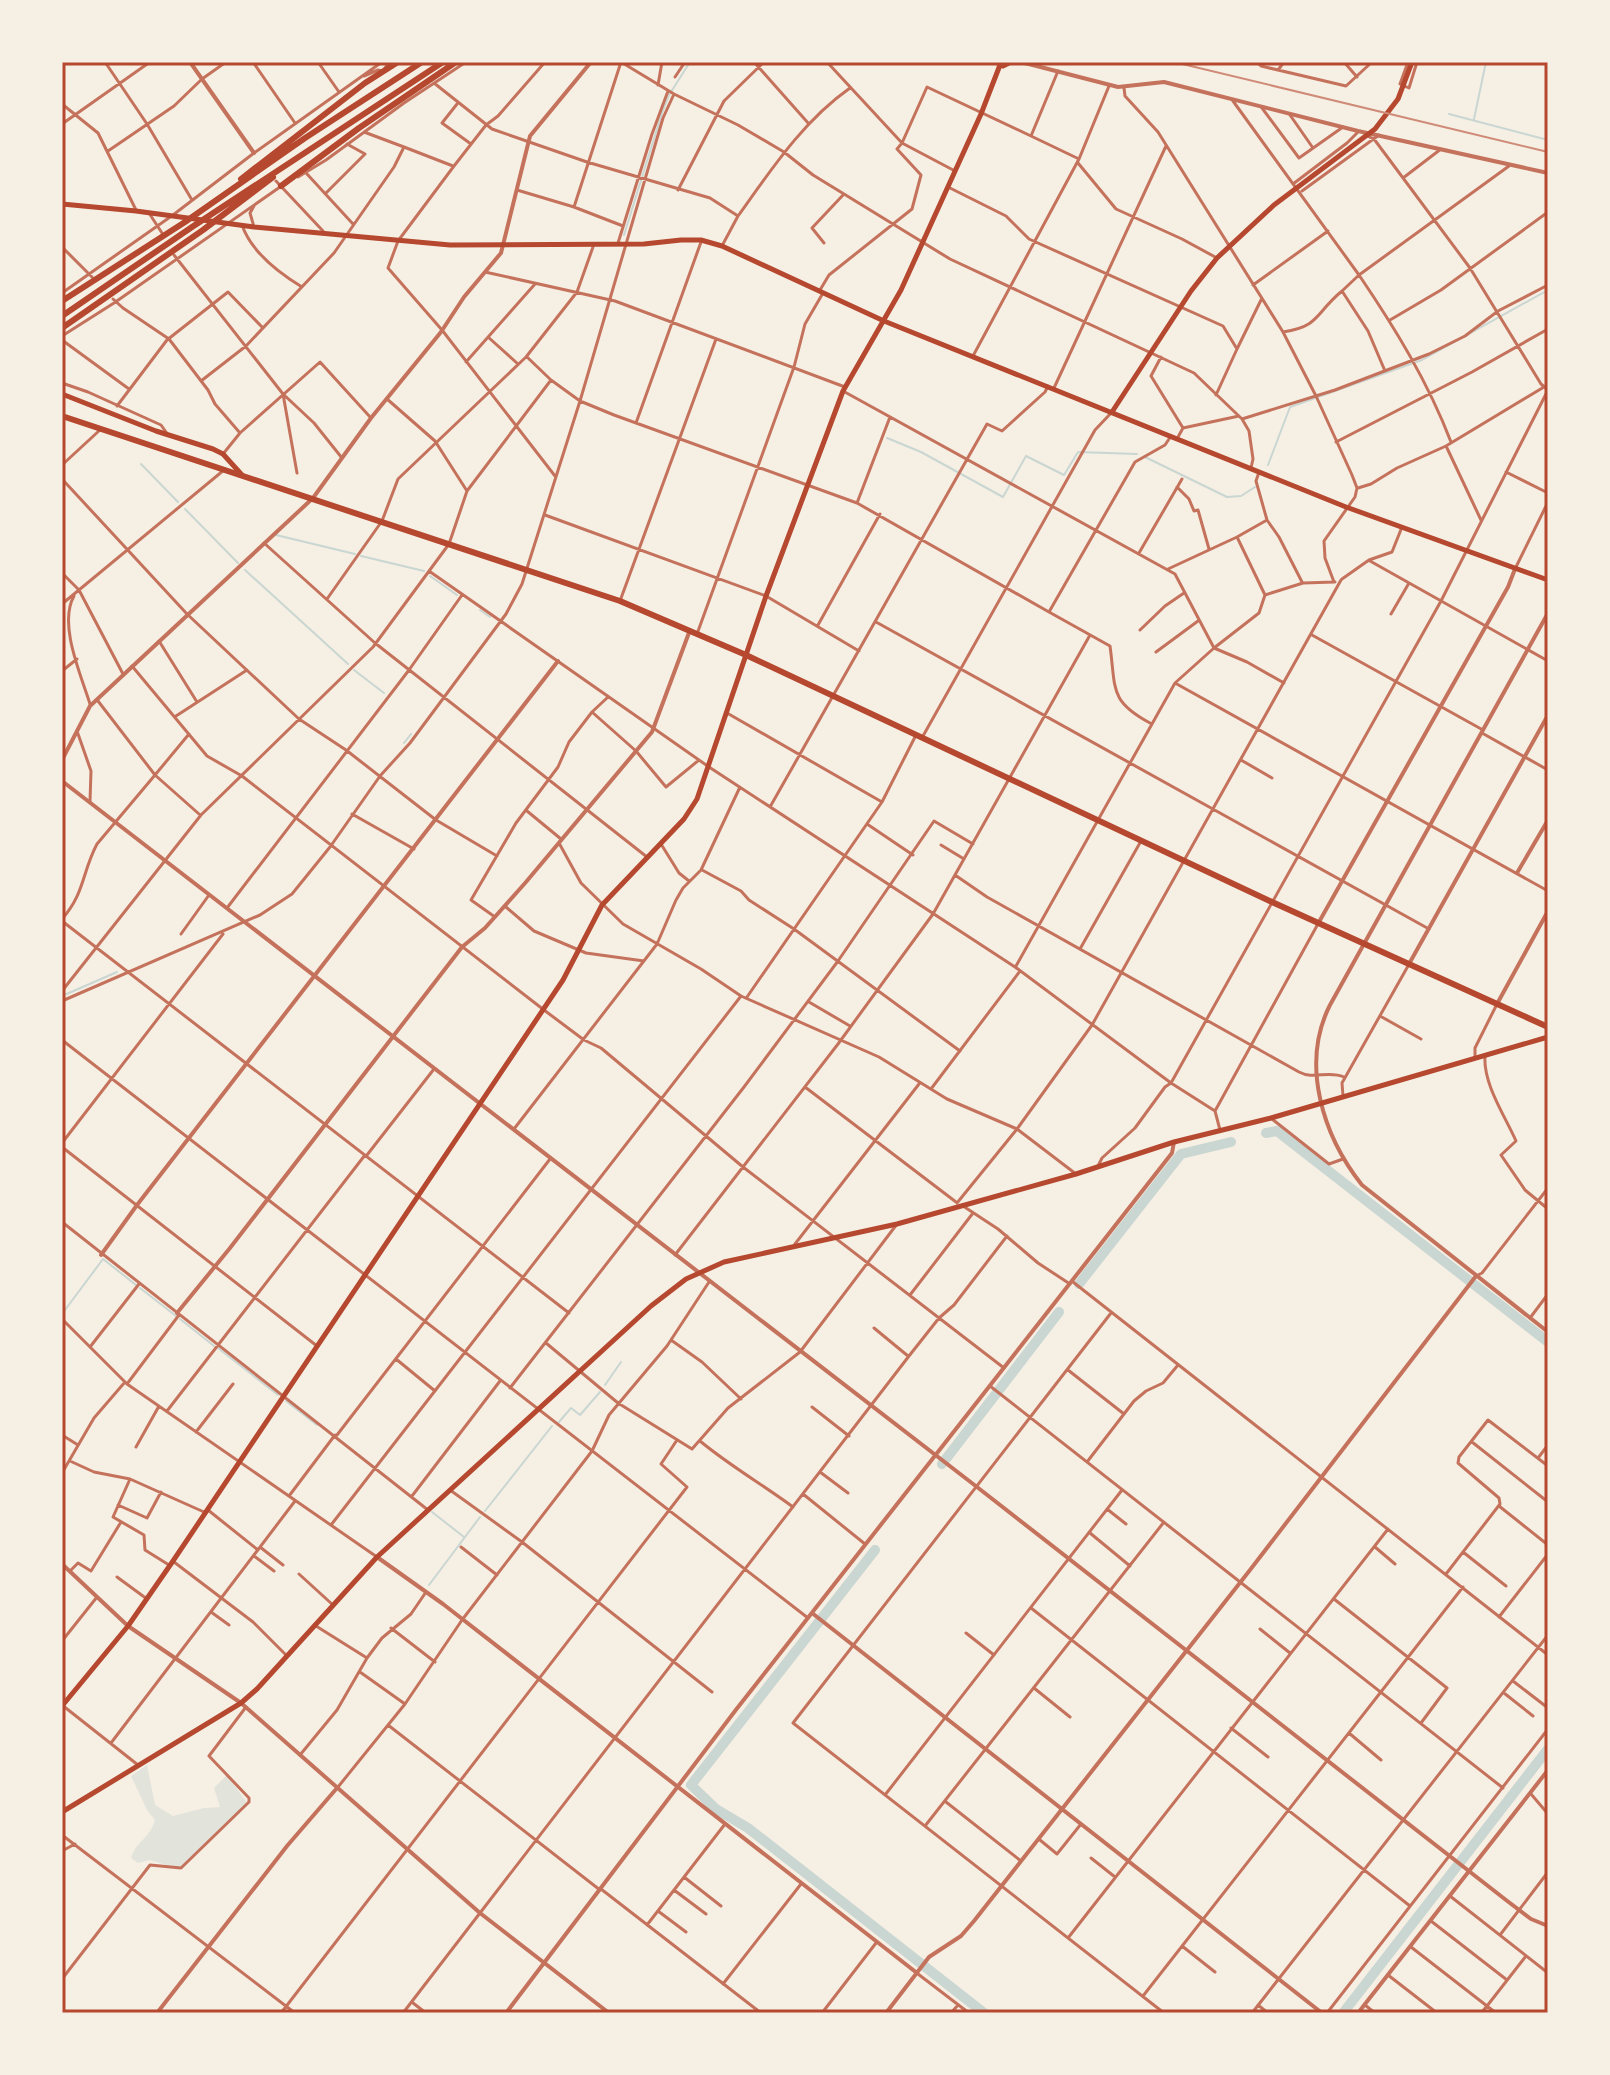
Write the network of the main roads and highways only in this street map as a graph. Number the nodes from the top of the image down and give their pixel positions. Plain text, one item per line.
1 (398, 62) edge
2 (422, 62) edge
3 (443, 62) edge
4 (456, 62) edge
5 (1011, 62) edge
6 (1412, 62) edge
7 (998, 64) edge
8 (312, 149) junction
9 (279, 184) road end
10 (217, 200) junction
11 (62, 204) edge
12 (188, 224) junction
13 (62, 302) edge
14 (62, 316) edge
15 (884, 321) junction
16 (62, 328) edge
17 (62, 394) edge
18 (1112, 412) junction
19 (62, 416) edge
20 (243, 476) junction
21 (1548, 580) edge
22 (746, 655) junction
23 (1548, 1027) edge
24 (1548, 1037) edge
25 (62, 1706) edge
26 (62, 1812) edge

1 - 10 highway
2 - 10 highway
3 - 8 highway
4 - 9 highway
5 - 7 main road
6 - 18 main road
7 - 15 main road
8 - 12 highway
8 - 16 highway
10 - 12 highway
11 - 15 main road
12 - 13 highway
12 - 14 highway
15 - 18 main road
15 - 22 main road
17 - 20 main road
18 - 21 main road
19 - 20 highway
20 - 22 highway
22 - 23 highway
22 - 25 main road
24 - 26 main road

